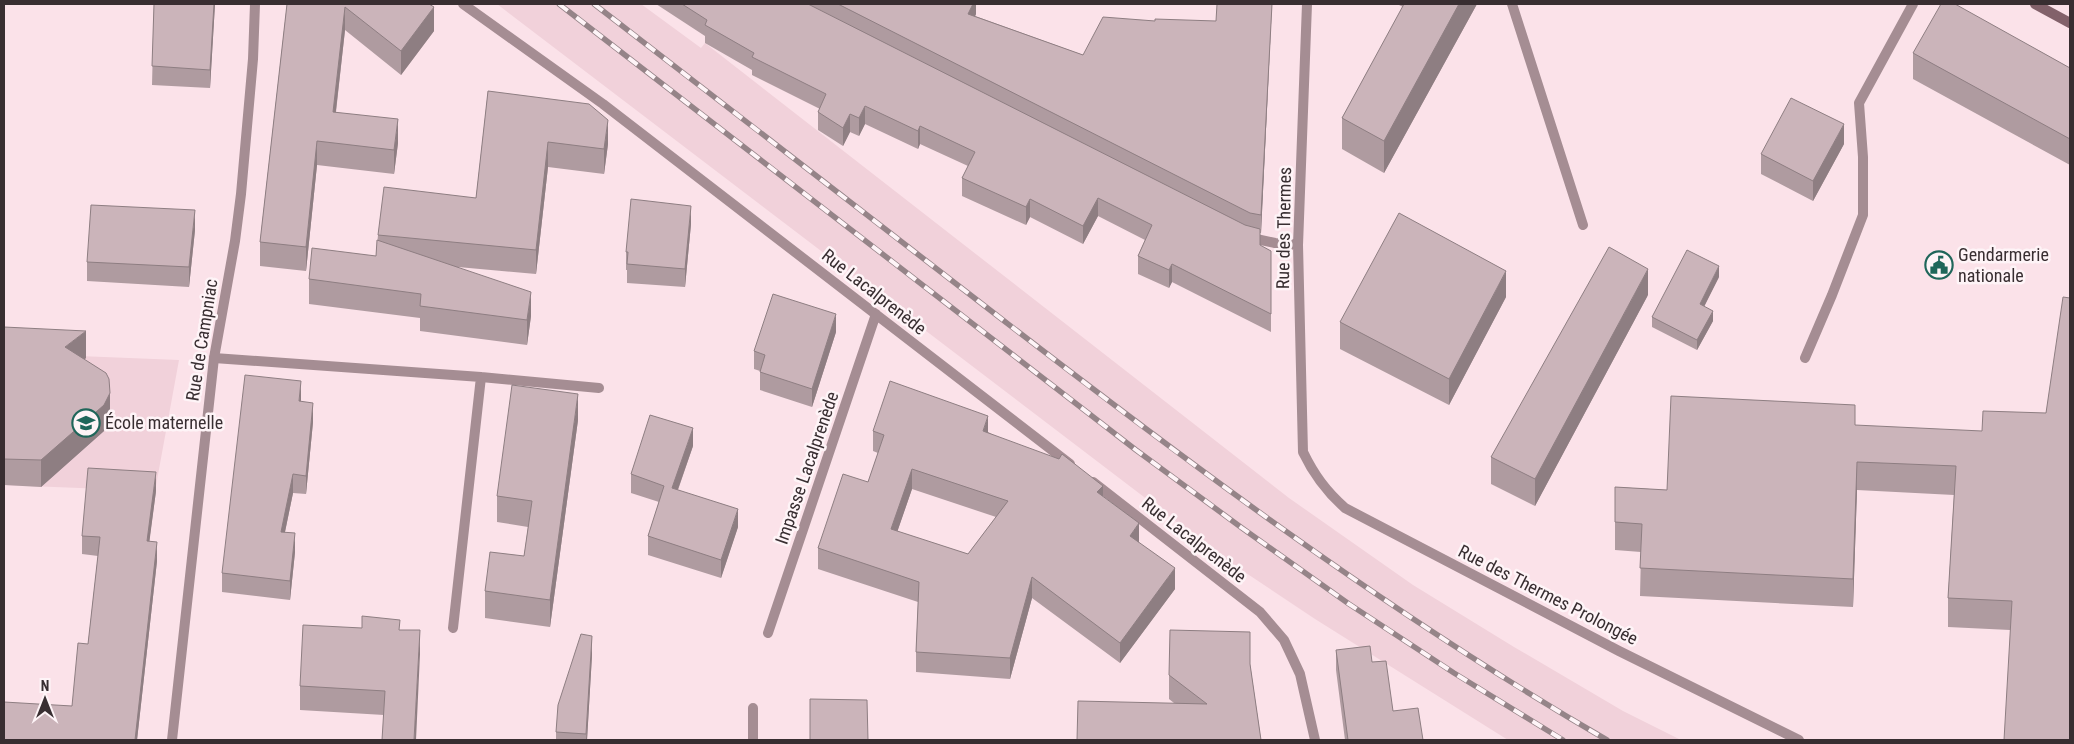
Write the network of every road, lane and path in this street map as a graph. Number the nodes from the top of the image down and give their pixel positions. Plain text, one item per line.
1 (255, 4) edge
2 (463, 4) edge
3 (1307, 4) edge
4 (1512, 4) edge
5 (1913, 4) edge
6 (2035, 4) edge
7 (2070, 23) edge
8 (1583, 225) dead end
9 (1239, 233) edge
10 (1298, 244) junction
11 (876, 314) junction
12 (214, 358) junction
13 (1805, 358) dead end
14 (481, 377) junction
15 (599, 388) dead end
16 (1303, 452) joint
17 (453, 628) dead end
18 (768, 632) dead end
19 (753, 708) dead end
20 (172, 740) edge
21 (753, 740) edge
22 (1315, 740) edge
23 (1799, 740) edge

1 - 12 street, Rue de Campniac
2 - 11 street, Rue Lacalprenède
3 - 10 street, Rue des Thermes
4 - 8 street
5 - 13 street
6 - 7 main road
9 - 10 street
10 - 16 street, Rue des Thermes
11 - 18 street, Impasse Lacalprenède
11 - 22 street, Rue Lacalprenède
12 - 14 street
12 - 20 street, Rue de Campniac
14 - 15 street
14 - 17 street
16 - 23 street, Rue des Thermes Prolongée
19 - 21 street

